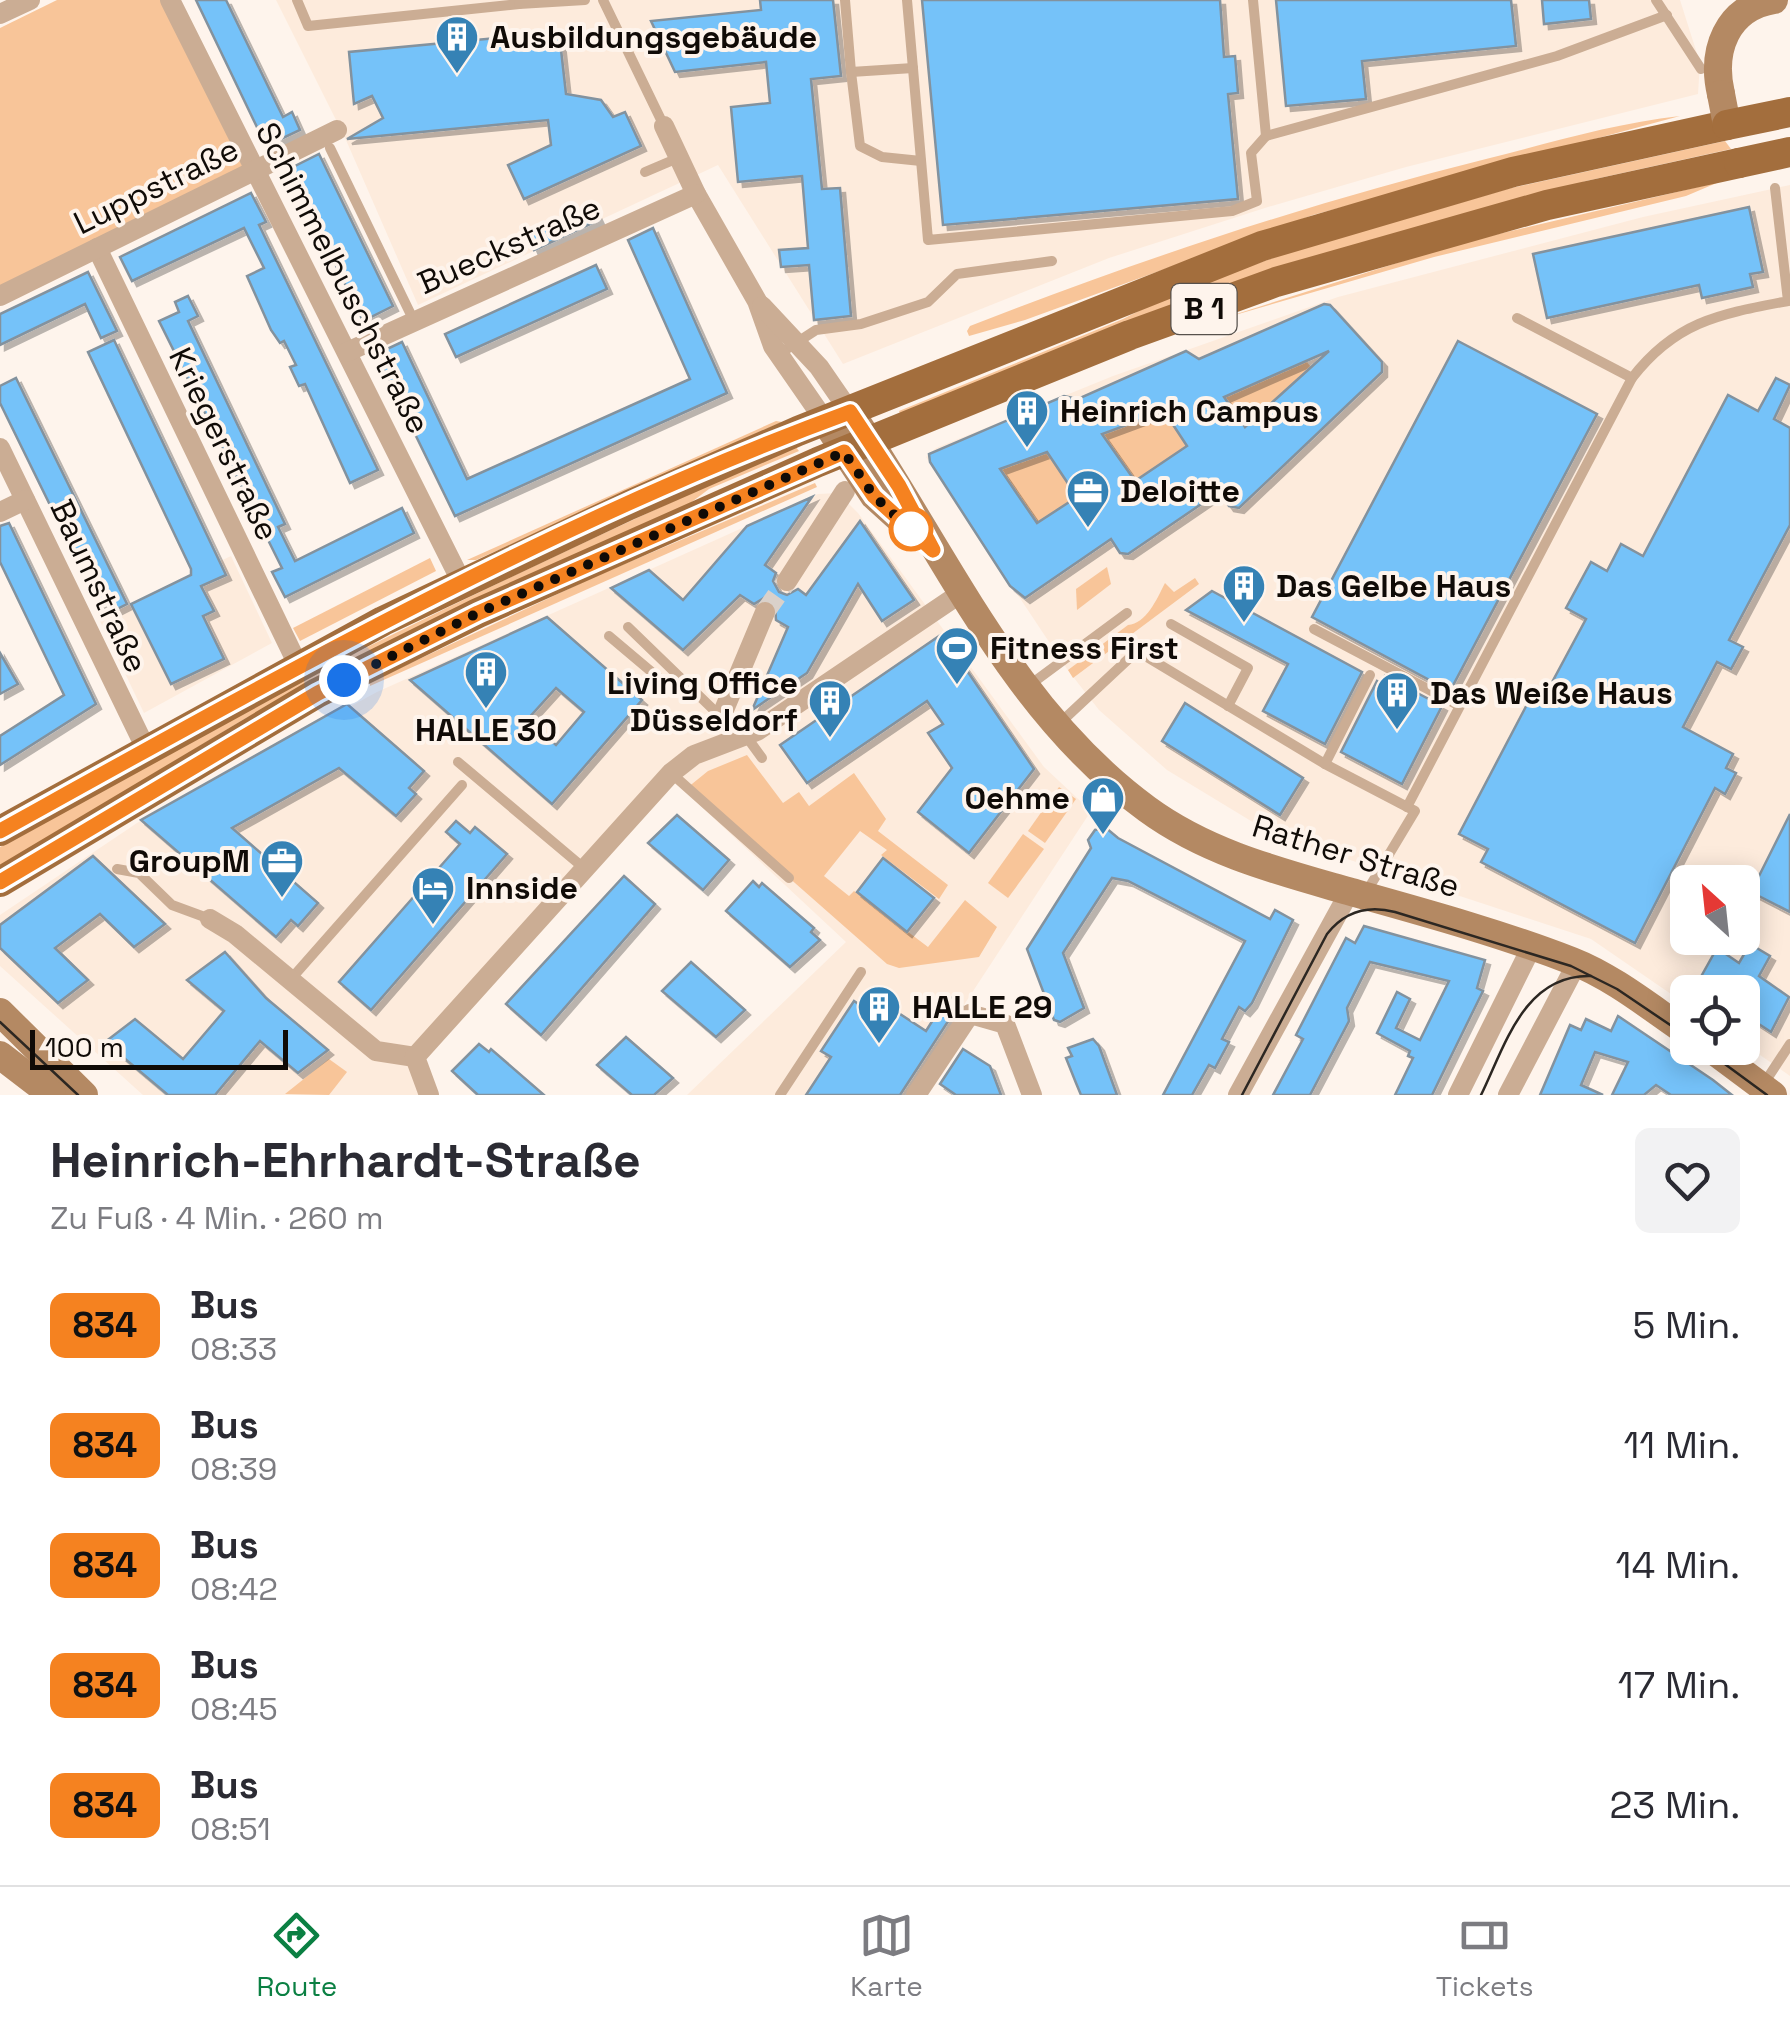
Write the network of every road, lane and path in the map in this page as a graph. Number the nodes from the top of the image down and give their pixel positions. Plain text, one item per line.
1 (30, 0) edge
2 (170, 0) edge
3 (296, 0) edge
4 (585, 0) edge
5 (603, 0) edge
6 (844, 0) edge
7 (907, 0) edge
8 (1253, 0) edge
9 (1656, 0) edge
10 (1665, 0) edge
11 (1774, 0) edge
12 (518, 2) edge
13 (0, 14) edge
14 (1667, 15) junction
15 (913, 68) junction
16 (1700, 69) dead end
17 (851, 72) junction
18 (1790, 112) edge
19 (664, 126) joint
20 (1721, 126) junction
21 (1266, 136) junction
22 (334, 139) joint
23 (1790, 152) edge
24 (678, 158) junction
25 (921, 161) junction
26 (256, 170) junction
27 (645, 172) dead end
28 (1774, 188) dead end
29 (696, 194) junction
30 (97, 248) junction
31 (1052, 262) dead end
32 (0, 296) edge
33 (1517, 318) dead end
34 (414, 321) junction
35 (787, 348) junction
36 (347, 352) junction
37 (1632, 378) junction
38 (838, 416) junction
39 (858, 447) junction
40 (0, 448) edge
41 (845, 491) dead end
42 (25, 500) junction
43 (0, 512) edge
44 (787, 581) tunnel mouth
45 (462, 583) junction
46 (961, 593) junction
47 (765, 612) tunnel mouth
48 (1127, 613) dead end
49 (1172, 624) dead end
50 (628, 627) dead end
51 (1314, 629) dead end
52 (609, 636) dead end
53 (298, 665) junction
54 (1370, 675) dead end
55 (1027, 687) junction
56 (687, 688) junction
57 (1458, 705) junction
58 (1228, 706) junction
59 (721, 717) junction
60 (1058, 726) junction
61 (739, 738) junction
62 (146, 749) junction
63 (762, 758) dead end
64 (458, 762) dead end
65 (1325, 764) junction
66 (670, 773) junction
67 (462, 786) dead end
68 (1407, 807) junction
69 (0, 830) edge
70 (585, 869) junction
71 (117, 870) dead end
72 (789, 878) dead end
73 (0, 882) edge
74 (1357, 894) junction
75 (210, 919) joint
76 (1532, 946) junction
77 (1577, 963) junction
78 (861, 972) dead end
79 (291, 980) junction
80 (0, 1012) edge
81 (1670, 1021) edge
82 (1790, 1044) edge
83 (0, 1055) edge
84 (415, 1058) junction
85 (1733, 1065) edge
86 (1768, 1090) edge
87 (41, 1091) edge
88 (84, 1095) edge
89 (429, 1095) edge
90 (780, 1095) edge
91 (916, 1095) edge
92 (1032, 1095) edge
93 (1238, 1095) edge
94 (1458, 1095) edge
95 (1508, 1095) edge

1 - 13 street
2 - 26 street, Schimmelbuschstraße
3 - 12 lane
4 - 12 lane
5 - 19 lane
6 - 17 lane
7 - 15 lane
8 - 21 lane
9 - 14 lane
10 - 14 lane
11 - 20 street, bridge
14 - 16 lane
14 - 21 lane
15 - 17 lane
15 - 25 lane
17 - 25 lane
18 - 20 main road, B 1, bridge
19 - 24 street, Rather Straße
20 - 38 main road, B 1
21 - 25 lane
22 - 26 street, Luppstraße
22 - 34 lane
23 - 39 main road, B 1, bridge
24 - 27 lane
24 - 29 street, Rather Straße
26 - 30 street, Luppstraße
26 - 36 street, Schimmelbuschstraße
28 - 37 lane
29 - 34 street, Bueckstraße
29 - 35 street, Rather Straße
30 - 32 street, Luppstraße
30 - 53 street, Kriegerstraße
31 - 35 lane
33 - 37 lane
34 - 36 street, Bueckstraße
35 - 38 street, Rather Straße
36 - 45 street, Schimmelbuschstraße
37 - 57 lane
38 - 39 street, Rather Straße
38 - 45 main road, B 1
39 - 46 street, Rather Straße
39 - 73 main road, B 1
40 - 42 street, Baumstraße
41 - 44 street
42 - 43 street
42 - 62 street, Baumstraße
45 - 53 main road, B 1
46 - 55 street, Rather Straße
46 - 61 street
47 - 59 street
48 - 55 lane
49 - 58 lane
50 - 56 lane
51 - 57 lane
52 - 56 lane
53 - 62 main road, B 1
54 - 65 lane
55 - 60 street, Rather Straße
56 - 59 lane
57 - 68 lane
58 - 60 lane
58 - 65 lane
59 - 61 lane
60 - 74 street, Rather Straße
61 - 63 lane
61 - 66 street
62 - 69 main road, B 1
64 - 70 lane
65 - 68 lane
66 - 70 street
66 - 72 lane
67 - 79 lane
68 - 74 lane
70 - 84 street
71 - 75 lane
74 - 76 street, Rather Straße
74 - 93 street
75 - 79 street
76 - 77 street, Rather Straße
76 - 94 street
77 - 81 street, Rather Straße
77 - 95 street
78 - 90 lane
79 - 84 street
80 - 88 street
82 - 86 lane
83 - 87 street
84 - 89 street
85 - 86 street
91 - 92 street

